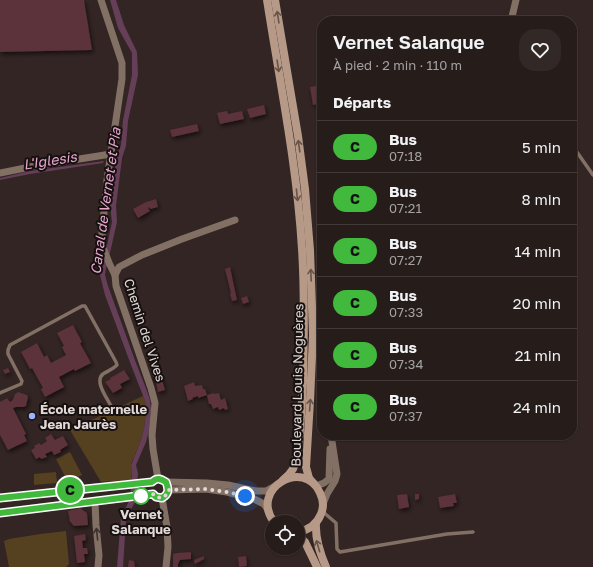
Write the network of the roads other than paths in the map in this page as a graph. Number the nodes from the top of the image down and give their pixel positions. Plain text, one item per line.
1 (100, 0) edge
2 (267, 0) edge
3 (275, 0) edge
4 (516, 0) edge
5 (512, 16) edge
6 (577, 152) edge
7 (111, 154) junction
8 (0, 173) edge
9 (593, 175) edge
10 (235, 220) dead end
11 (115, 275) junction
12 (0, 394) edge
13 (111, 406) dead end
14 (330, 440) edge
15 (331, 440) edge
16 (155, 480) junction
17 (283, 480) junction
18 (166, 482) junction
19 (315, 485) junction
20 (275, 486) junction
21 (168, 490) junction
22 (150, 495) junction
23 (0, 498) edge
24 (162, 498) junction
25 (95, 502) junction
26 (268, 510) junction
27 (0, 513) edge
28 (320, 514) junction
29 (270, 515) edge
30 (329, 518) junction
31 (305, 530) edge
32 (473, 532) dead end
33 (305, 542) edge
34 (98, 567) edge
35 (166, 567) edge
36 (317, 567) edge
37 (326, 567) edge

1 - 7 street
2 -> 17 main road, Boulevard Louis Noguères
19 -> 3 main road, Boulevard Louis Noguères
4 - 5 street
6 - 9 lane
7 - 8 street
7 - 11 street
10 - 11 street, Chemin del Vives
11 - 16 street, Chemin del Vives
12 - 13 lane
14 - 19 street
15 - 28 street
16 - 18 street
16 - 22 street
16 - 23 street
17 - 19 main road
17 - 20 main road
18 - 20 street
18 - 21 street
19 - 28 main road, Boulevard Louis Noguères
20 - 26 main road
21 - 24 street
21 - 26 street
22 - 24 street
22 - 25 street
24 - 35 street
25 - 27 street
34 -> 25 street
26 - 29 main road
28 - 30 lane
28 - 30 lane
28 - 31 main road
37 -> 28 main road
30 - 32 lane
33 - 36 main road

